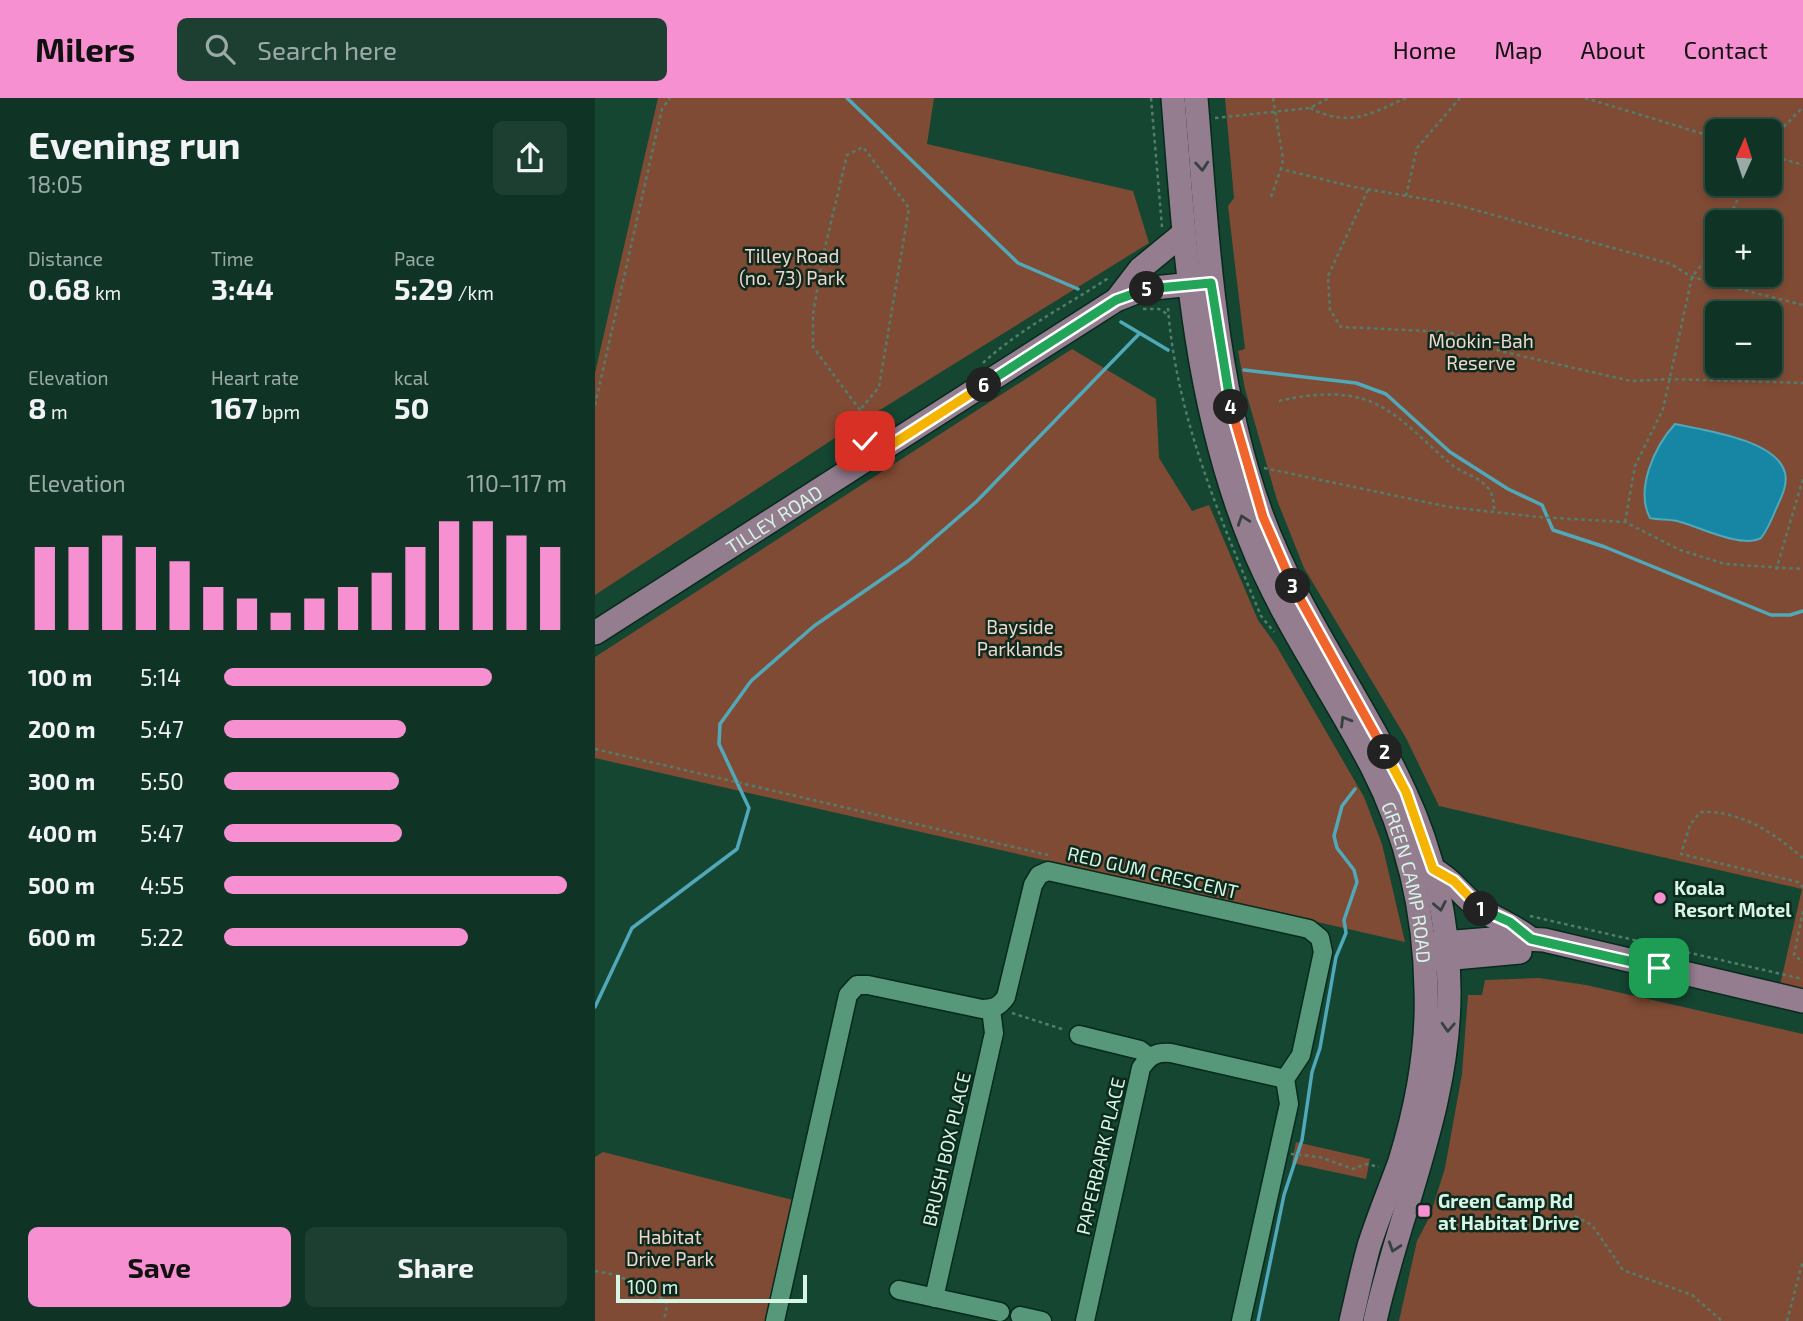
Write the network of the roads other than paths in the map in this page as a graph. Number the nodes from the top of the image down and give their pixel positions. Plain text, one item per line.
1 (1173, 98) edge
2 (1197, 109) edge
3 (1173, 235) junction
4 (1200, 284) junction
5 (1116, 300) junction
6 (595, 633) edge
7 (1433, 869) junction
8 (1531, 939) junction
9 (1573, 949) junction
10 (1436, 952) junction
11 (1803, 1001) edge
12 (991, 1009) junction
13 (1079, 1035) road end
14 (1149, 1057) junction
15 (1285, 1079) junction
16 (899, 1290) dead end
17 (934, 1298) junction
18 (1000, 1312) dead end
19 (1020, 1316) dead end
20 (775, 1321) edge
21 (1042, 1321) edge
22 (1085, 1321) edge
23 (1241, 1321) edge
24 (1352, 1321) edge
25 (1375, 1321) edge

1 - 3 main road, GREEN CAMP ROAD
2 -> 4 main road, GREEN CAMP ROAD
3 - 4 main road, GREEN CAMP ROAD
3 - 5 main road
4 - 5 main road, TILLEY ROAD
4 - 7 main road, GREEN CAMP ROAD
10 -> 4 main road, GREEN CAMP ROAD
5 - 6 main road, TILLEY ROAD
7 - 8 main road
7 -> 10 main road, GREEN CAMP ROAD
8 - 9 main road
8 - 10 main road
9 - 10 main road
9 - 11 main road
10 - 24 main road, GREEN CAMP ROAD
10 -> 25 main road, GREEN CAMP ROAD
12 - 15 street, RED GUM CRESCENT
12 - 17 street, BRUSH BOX PLACE
12 - 20 street
13 - 14 street
14 - 15 street
14 - 22 street, PAPERBARK PLACE
15 - 23 street
16 - 17 street
17 - 18 street
19 - 21 street

